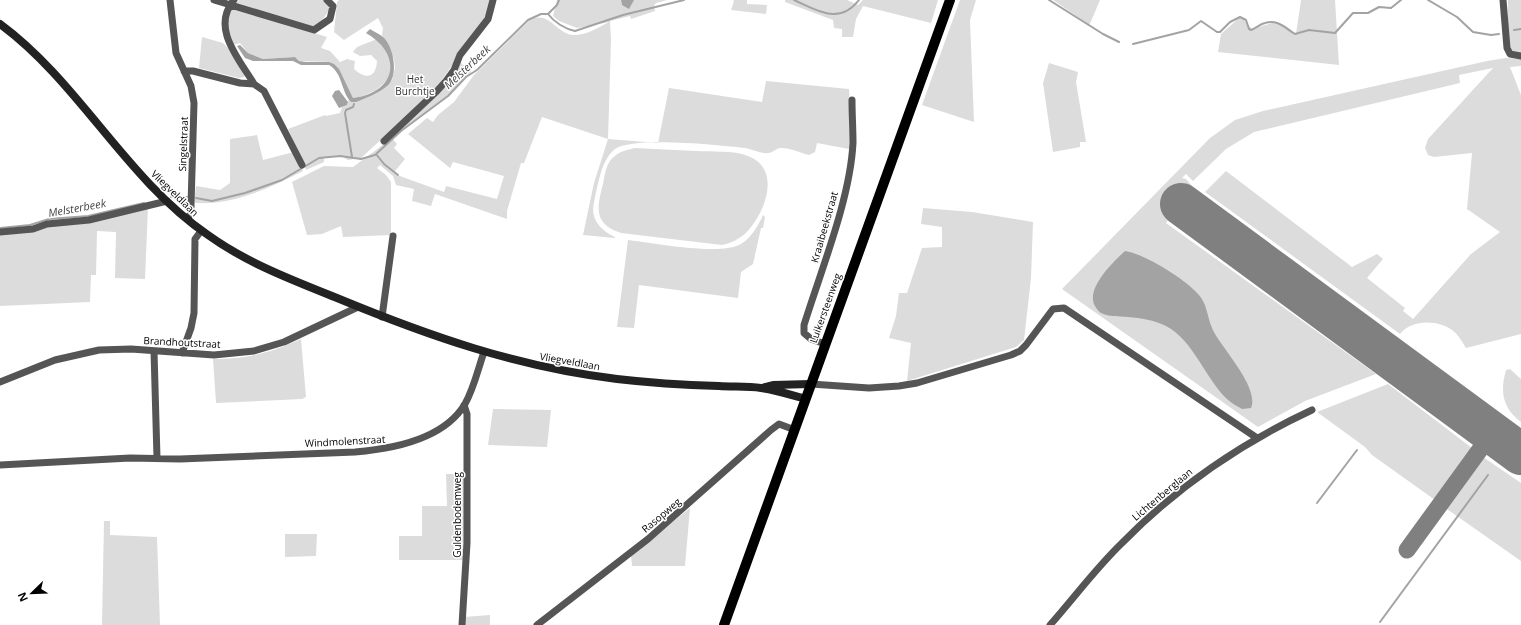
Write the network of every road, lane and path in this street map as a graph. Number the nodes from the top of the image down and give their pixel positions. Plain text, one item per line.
1 (170, 0) edge
2 (218, 0) edge
3 (327, 0) edge
4 (493, 0) edge
5 (950, 0) edge
6 (1503, 0) edge
7 (232, 2) edge
8 (0, 24) edge
9 (1521, 56) edge
10 (184, 71) junction
11 (254, 84) junction
12 (852, 100) dead end
13 (384, 141) dead end
14 (302, 165) dead end
15 (167, 201) junction
16 (187, 219) junction
17 (201, 230) junction
18 (0, 232) edge
19 (393, 236) dead end
20 (358, 307) junction
21 (382, 317) junction
22 (825, 344) junction
23 (154, 351) junction
24 (484, 352) junction
25 (182, 353) junction
26 (0, 382) edge
27 (811, 384) junction
28 (761, 388) junction
29 (806, 399) junction
30 (464, 405) junction
31 (1312, 410) dead end
32 (795, 430) junction
33 (1257, 438) junction
34 (157, 458) junction
35 (0, 465) edge
36 (462, 625) edge
37 (537, 625) edge
38 (724, 625) edge
39 (1050, 625) edge

1 - 10 street, Singelstraat
2 - 7 street
3 - 7 street
4 - 13 street
5 - 22 main road, Luikersteenweg
6 - 9 street
7 - 11 street
8 - 15 main road, Vliegveldlaan
10 - 11 street
10 - 16 street, Singelstraat
11 - 14 street
12 - 22 street, Kraaibeekstraat
15 - 16 main road, Vliegveldlaan
15 - 18 street
16 - 17 main road, Vliegveldlaan
17 - 20 main road, Vliegveldlaan
17 - 25 street
19 - 21 street
20 - 21 main road, Vliegveldlaan
20 - 25 street, Brandhoutstraat
21 - 24 main road, Vliegveldlaan
22 - 27 main road, Luikersteenweg
23 - 25 street, Brandhoutstraat
23 - 26 street, Brandhoutstraat
23 - 34 street
24 - 28 main road, Vliegveldlaan
24 - 30 street, Windmolenstraat
27 - 28 main road, Vliegveldlaan
27 - 29 main road, Luikersteenweg
27 - 33 street
28 - 29 main road, Vliegveldlaan
29 - 32 main road, Luikersteenweg
30 - 34 street, Windmolenstraat
30 - 36 street, Guldenbodemweg
31 - 33 street, Lichtenberglaan
32 - 37 street, Rasopweg
32 - 38 main road, Luikersteenweg
33 - 39 street, Lichtenberglaan
34 - 35 street, Windmolenstraat

